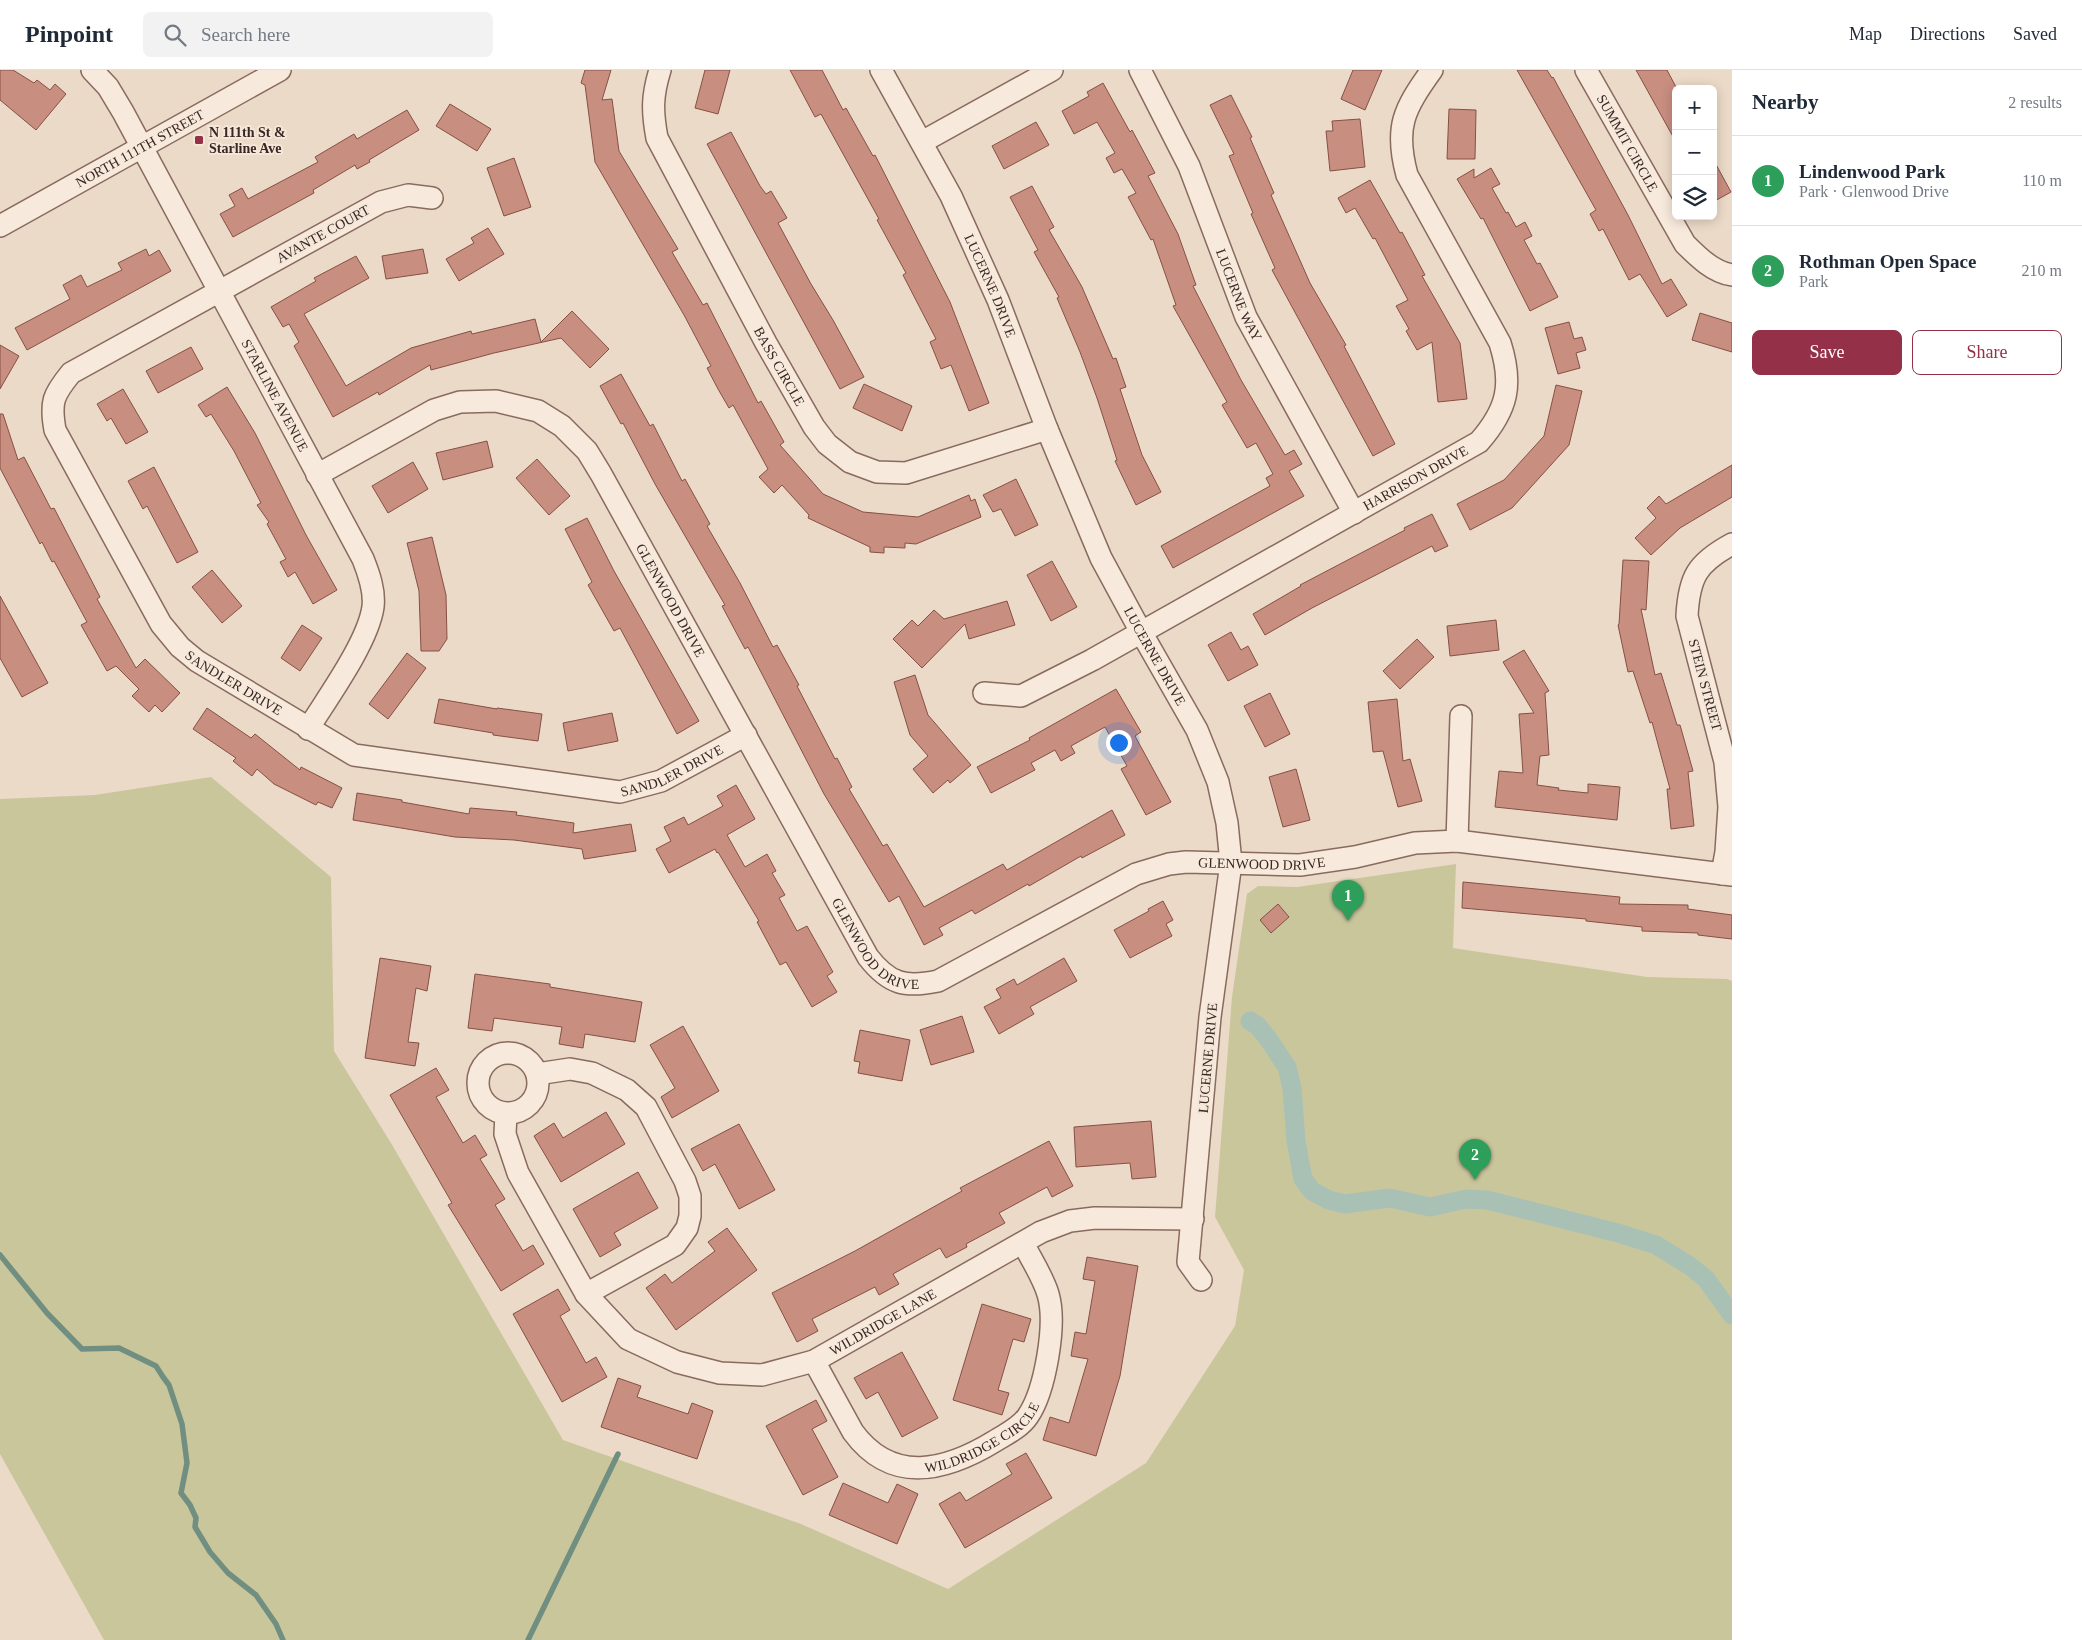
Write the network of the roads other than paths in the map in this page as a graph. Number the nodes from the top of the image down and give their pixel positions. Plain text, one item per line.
1 (92, 70) edge
2 (280, 70) edge
3 (660, 70) edge
4 (881, 70) edge
5 (1052, 70) edge
6 (1140, 70) edge
7 (1432, 70) edge
8 (1586, 70) edge
9 (922, 142) junction
10 (142, 146) junction
11 (432, 198) dead end
12 (0, 226) edge
13 (1732, 275) edge
14 (219, 291) junction
15 (1047, 429) junction
16 (317, 475) junction
17 (1354, 513) junction
18 (1732, 544) edge
19 (1140, 632) junction
20 (984, 693) dead end
21 (1461, 716) dead end
22 (308, 728) junction
23 (746, 735) junction
24 (1457, 841) junction
25 (1231, 864) junction
26 (1727, 875) edge
27 (537, 1074) junction
28 (506, 1114) junction
29 (1193, 1220) junction
30 (1023, 1243) junction
31 (1201, 1280) dead end
32 (586, 1294) junction
33 (814, 1360) junction

1 - 10 street, STARLINE AVENUE
2 - 10 street, NORTH 111TH STREET
3 - 15 street, BASS CIRCLE
4 - 9 street, LUCERNE DRIVE
5 - 9 street
6 - 17 street, LUCERNE WAY
7 - 17 street, HARRISON DRIVE
8 - 13 street, SUMMIT CIRCLE
9 - 15 street, LUCERNE DRIVE
10 - 12 street, NORTH 111TH STREET
10 - 14 street, STARLINE AVENUE
11 - 14 street, AVANTE COURT
14 - 16 street, STARLINE AVENUE
14 - 22 street, SANDLER DRIVE
15 - 19 street, LUCERNE DRIVE
16 - 22 street, STARLINE AVENUE
16 - 23 street, GLENWOOD DRIVE
17 - 19 street, HARRISON DRIVE
18 - 26 street, STEIN STREET
19 - 20 street, HARRISON DRIVE
19 - 25 street, LUCERNE DRIVE
21 - 24 street
22 - 23 street, SANDLER DRIVE
23 - 25 street, GLENWOOD DRIVE
24 - 25 street, GLENWOOD DRIVE
24 - 26 street, GLENWOOD DRIVE
25 - 29 street, LUCERNE DRIVE
27 - 28 street
27 - 28 street
27 - 32 street
28 - 32 street, WILDRIDGE LANE
29 - 30 street, WILDRIDGE LANE
29 - 31 street, LUCERNE DRIVE
30 - 33 street, WILDRIDGE LANE
30 - 33 street, WILDRIDGE CIRCLE
32 - 33 street, WILDRIDGE LANE

